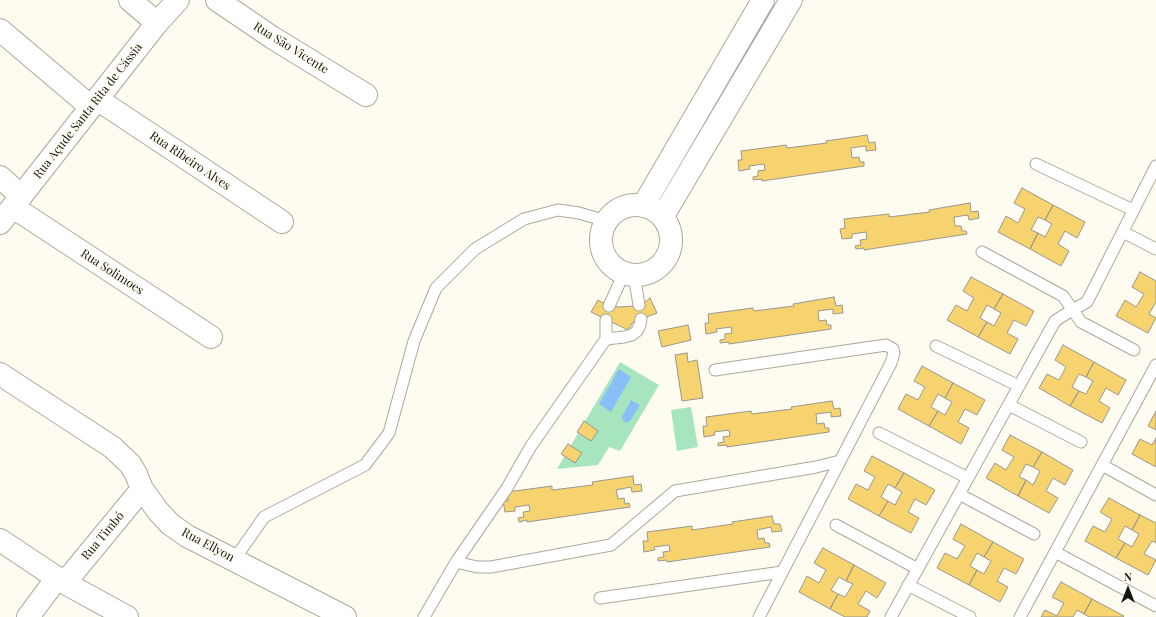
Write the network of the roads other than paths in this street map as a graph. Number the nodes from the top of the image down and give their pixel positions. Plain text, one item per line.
1 (130, 0) edge
2 (178, 0) edge
3 (217, 0) edge
4 (763, 0) edge
5 (791, 0) edge
6 (157, 23) junction
7 (0, 30) edge
8 (366, 95) dead end
9 (94, 103) junction
10 (1036, 164) dead end
11 (1156, 166) edge
12 (0, 177) edge
13 (643, 206) junction
14 (11, 209) edge
15 (1133, 210) junction
16 (662, 216) junction
17 (606, 221) junction
18 (282, 222) dead end
19 (1123, 232) junction
20 (1156, 249) edge
21 (982, 252) dead end
22 (629, 274) junction
23 (639, 305) dead end
24 (609, 306) dead end
25 (1072, 310) junction
26 (641, 319) dead end
27 (606, 320) dead end
28 (211, 337) dead end
29 (606, 339) junction
30 (936, 346) dead end
31 (1134, 350) dead end
32 (1156, 365) edge
33 (715, 370) dead end
34 (0, 374) edge
35 (1152, 383) edge
36 (1019, 386) junction
37 (1009, 405) junction
38 (879, 434) dead end
39 (1081, 442) dead end
40 (840, 461) junction
41 (1102, 466) junction
42 (968, 478) junction
43 (142, 489) junction
44 (959, 494) junction
45 (1156, 495) edge
46 (836, 525) dead end
47 (1034, 534) dead end
48 (0, 540) edge
49 (1055, 552) junction
50 (234, 560) junction
51 (456, 562) junction
52 (918, 569) junction
53 (782, 572) junction
54 (60, 580) junction
55 (908, 585) junction
56 (600, 598) dead end
57 (1156, 606) edge
58 (28, 617) edge
59 (127, 617) edge
60 (345, 617) edge
61 (424, 617) edge
62 (758, 617) edge
63 (891, 617) edge
64 (970, 617) edge
65 (1020, 617) edge

1 - 6 street
2 - 6 street, Rua Açude Santa Rita de Cássia
3 - 8 street, Rua São Vicente
4 - 13 street
5 - 16 street
6 - 9 street, Rua Açude Santa Rita de Cássia
7 - 9 street, Rua Ribeiro Alves
9 - 14 street, Rua Açude Santa Rita de Cássia
9 - 18 street, Rua Ribeiro Alves
10 - 15 lane
11 - 15 lane
12 - 14 street, Rua Solimoes
13 - 16 street
13 - 17 street
14 - 28 street, Rua Solimoes
15 - 19 lane
16 - 22 street
17 - 22 street
17 - 50 lane
19 - 20 lane
19 - 25 lane
21 - 25 lane
22 - 23 lane
22 - 24 lane
25 - 31 lane
25 - 36 lane
26 - 29 lane
27 - 29 lane
29 - 51 lane
30 - 36 lane
32 - 35 lane
33 - 40 lane
34 - 43 street, Rua Ellyon
35 - 41 lane
36 - 37 lane
37 - 39 lane
37 - 42 lane
38 - 42 lane
40 - 51 lane
40 - 53 lane
41 - 45 lane
41 - 49 lane
42 - 44 lane
43 - 50 street, Rua Ellyon
43 - 54 street, Rua Timbó
44 - 47 lane
44 - 52 lane
46 - 52 lane
48 - 54 street
49 - 57 lane
49 - 65 lane
50 - 60 street, Rua Ellyon
51 - 61 lane
52 - 55 lane
53 - 56 lane
53 - 62 lane
54 - 58 street, Rua Timbó
54 - 59 street
55 - 63 lane
55 - 64 lane

